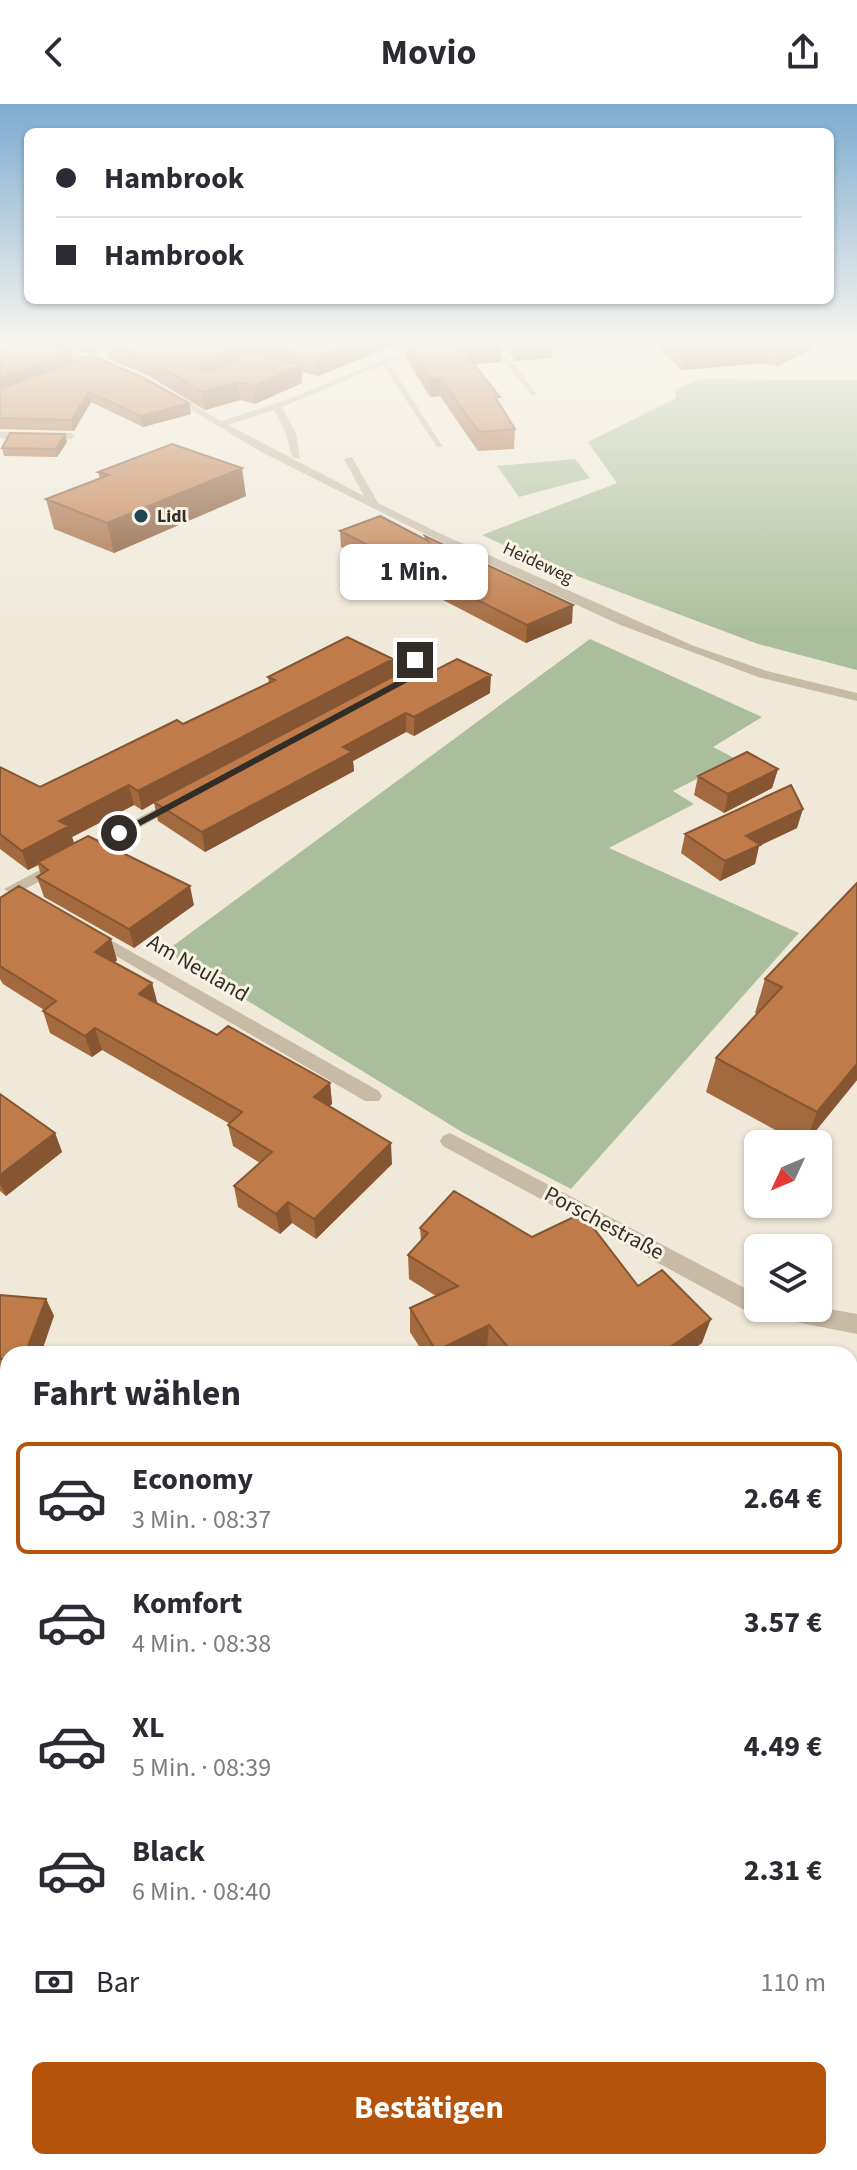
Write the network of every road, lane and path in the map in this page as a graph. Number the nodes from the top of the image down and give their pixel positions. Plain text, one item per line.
1 (248, 440) edge
2 (293, 440) edge
3 (437, 440) edge
4 (440, 445) dead end
5 (297, 457) dead end
6 (349, 459) dead end
7 (374, 505) junction
8 (419, 644) dead end
9 (384, 691) edge
10 (857, 697) edge
11 (192, 794) edge
12 (13, 890) edge
13 (81, 929) edge
14 (372, 1096) dead end
15 (450, 1141) dead end
16 (744, 1298) edge
17 (832, 1320) edge
18 (857, 1324) edge

1 - 7 street, Heideweg
2 - 5 street
3 - 4 street
6 - 7 street
7 - 10 street, Heideweg
8 - 9 street
11 - 12 street
13 - 14 street, Am Neuland
15 - 16 street, Porschestraße
17 - 18 street

